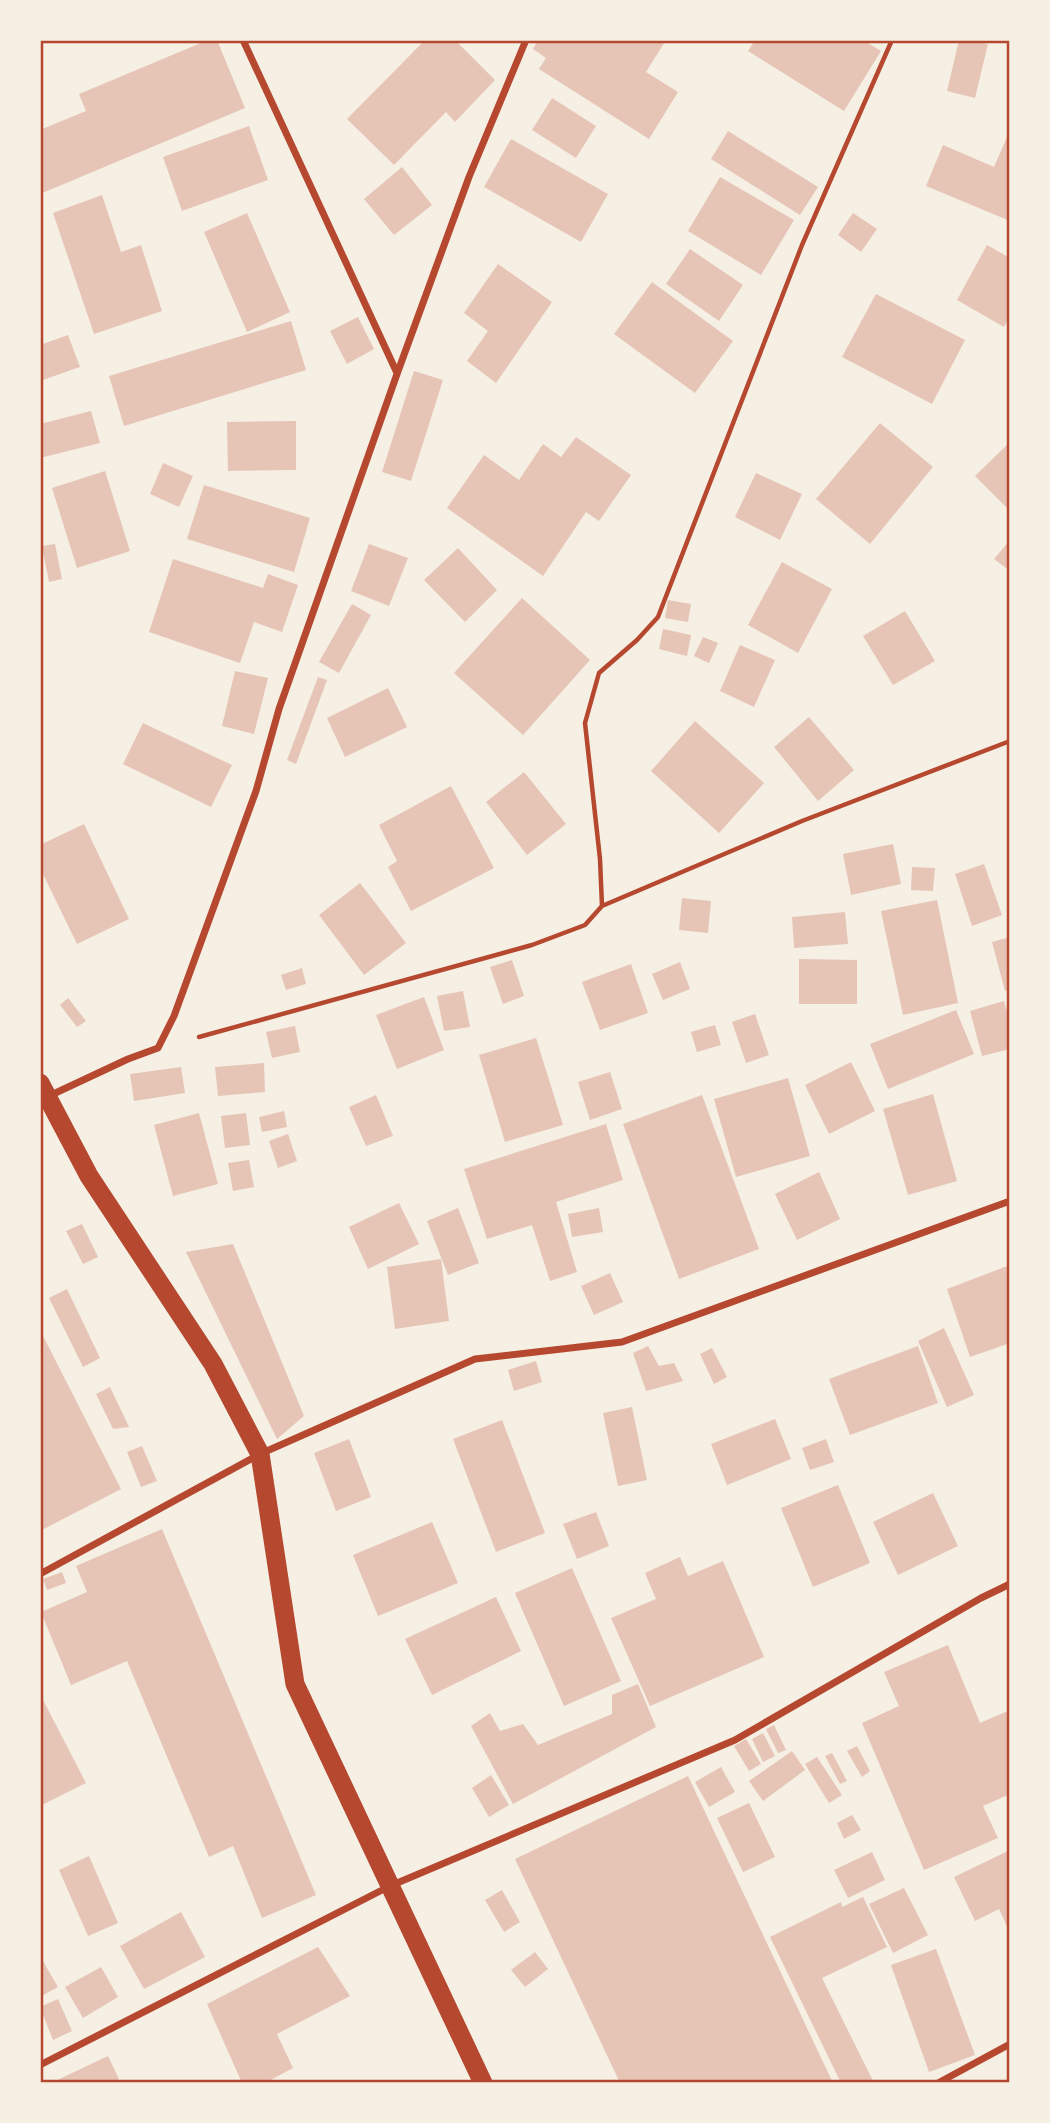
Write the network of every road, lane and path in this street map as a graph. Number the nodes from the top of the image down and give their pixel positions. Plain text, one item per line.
1 (243, 40) edge
2 (527, 40) edge
3 (892, 40) edge
4 (397, 374) junction
5 (1010, 741) edge
6 (602, 906) junction
7 (158, 1048) junction
8 (44, 1090) edge
9 (1010, 1201) edge
10 (260, 1454) junction
11 (40, 1574) edge
12 (1010, 1584) edge
13 (390, 1886) junction
14 (1010, 2044) edge
15 (40, 2065) edge
16 (483, 2083) edge
17 (938, 2083) edge

1 - 4 street
2 - 4 street
3 - 6 path
4 - 7 street
5 - 6 path
6 - 7 path
7 - 8 street
8 - 10 highway
9 - 10 street
10 - 11 street
10 - 13 highway
12 - 13 street
13 - 15 street
13 - 16 highway
14 - 17 street

